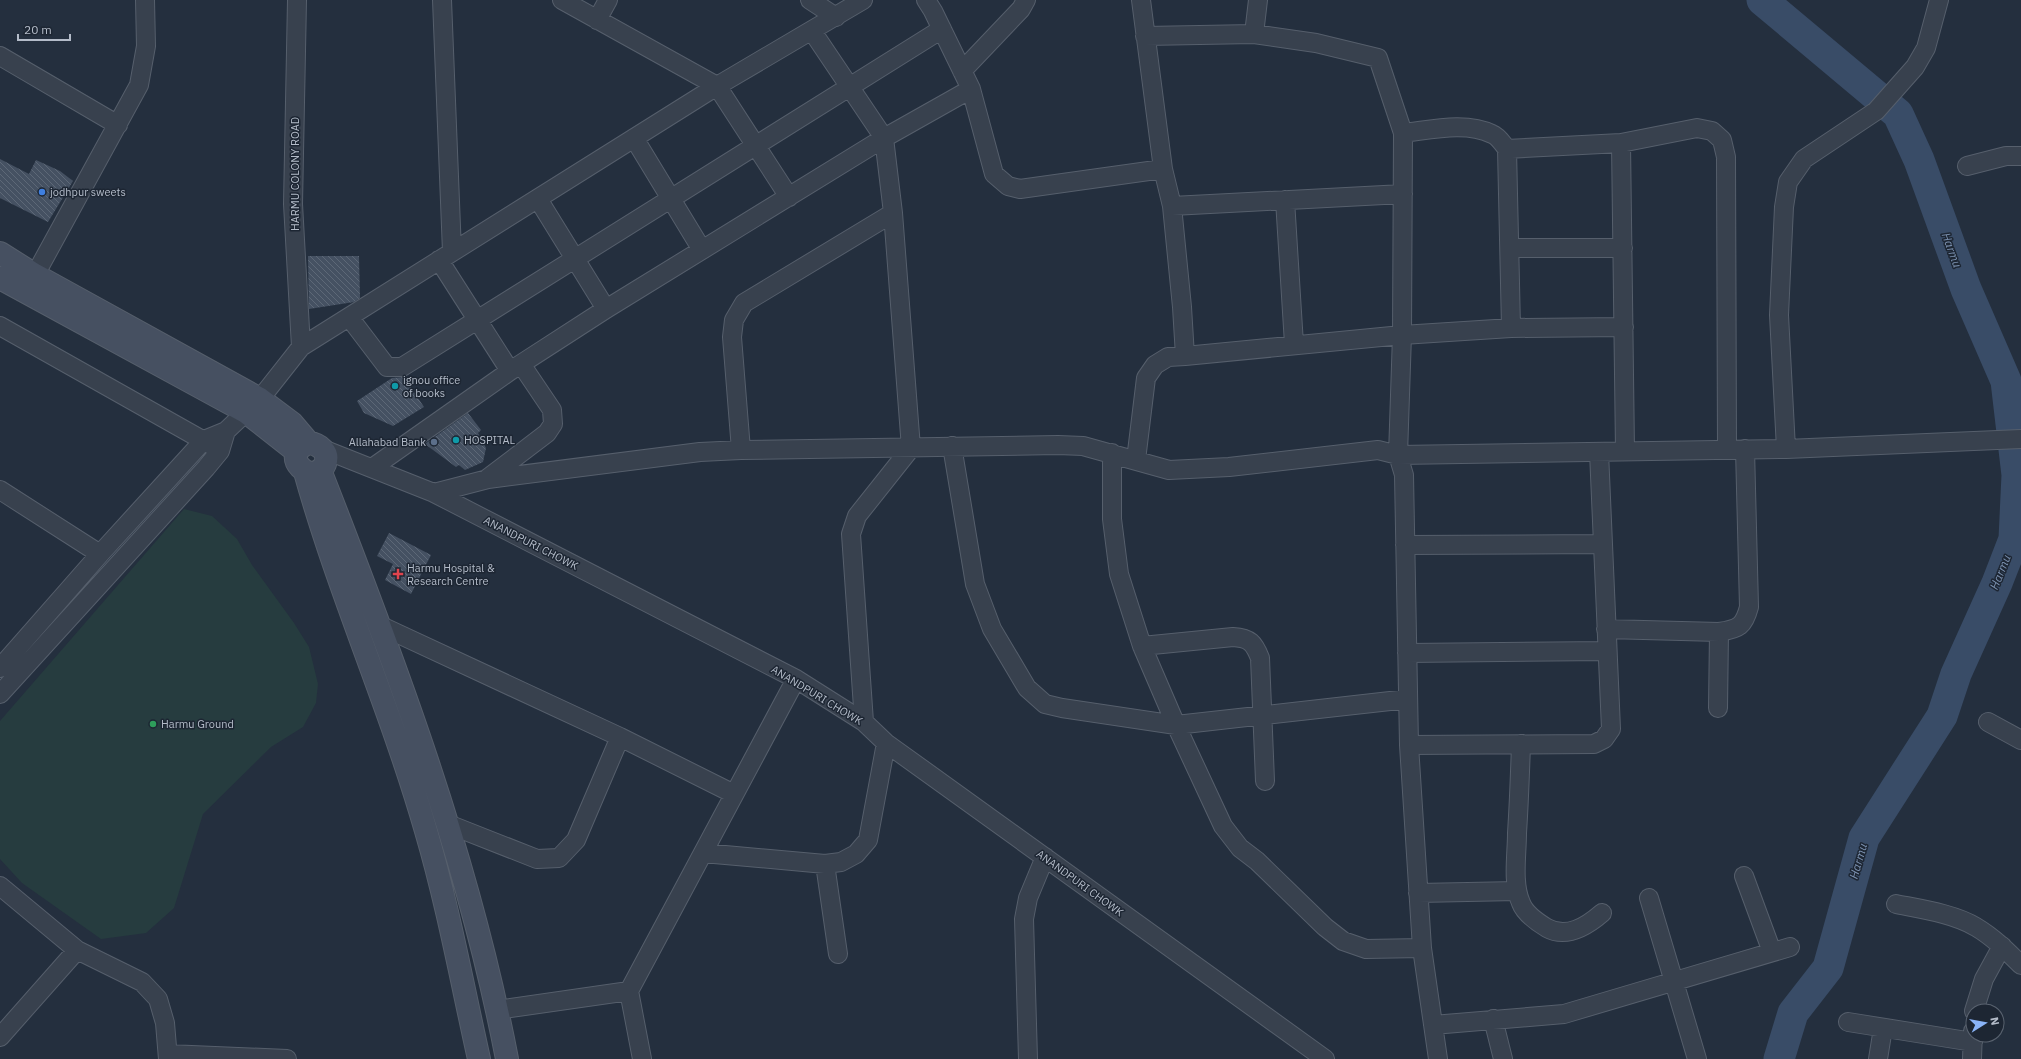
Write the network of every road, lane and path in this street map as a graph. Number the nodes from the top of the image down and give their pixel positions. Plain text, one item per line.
1 (145, 0) edge
2 (297, 0) edge
3 (442, 0) edge
4 (562, 0) edge
5 (608, 0) edge
6 (810, 0) edge
7 (863, 0) edge
8 (1026, 0) edge
9 (1141, 0) edge
10 (1258, 0) edge
11 (1939, 0) edge
12 (934, 4) edge
13 (836, 17) junction
14 (597, 20) junction
15 (942, 29) junction
16 (812, 31) junction
17 (1254, 34) junction
18 (1145, 36) junction
19 (0, 56) edge
20 (962, 70) junction
21 (717, 86) junction
22 (850, 87) junction
23 (971, 89) junction
24 (118, 125) junction
25 (1403, 132) junction
26 (634, 138) junction
27 (884, 138) junction
28 (1621, 143) junction
29 (756, 146) junction
30 (1508, 148) junction
31 (2021, 156) edge
32 (1967, 166) dead end
33 (1163, 169) junction
34 (1403, 194) junction
35 (789, 197) junction
36 (538, 199) junction
37 (671, 199) junction
38 (1285, 200) junction
39 (1172, 206) junction
40 (893, 213) junction
41 (1510, 248) junction
42 (1622, 248) junction
43 (702, 250) junction
44 (0, 253) edge
45 (446, 256) junction
46 (575, 259) junction
47 (35, 275) junction
48 (0, 278) edge
49 (606, 309) junction
50 (349, 317) junction
51 (477, 320) junction
52 (0, 326) edge
53 (1624, 327) junction
54 (1511, 328) junction
55 (1402, 335) junction
56 (1294, 344) junction
57 (301, 347) junction
58 (1185, 356) junction
59 (515, 368) junction
60 (253, 405) junction
61 (226, 431) junction
62 (2021, 439) edge
63 (204, 440) junction
64 (952, 446) junction
65 (310, 448) junction
66 (911, 448) junction
67 (1727, 449) junction
68 (1745, 449) junction
69 (1786, 449) junction
70 (741, 450) junction
71 (220, 451) junction
72 (1625, 451) junction
73 (1598, 452) junction
74 (1112, 454) junction
75 (1398, 455) junction
76 (1136, 460) junction
77 (372, 468) junction
78 (313, 471) junction
79 (488, 479) junction
80 (0, 490) edge
81 (434, 493) junction
82 (1602, 544) junction
83 (1405, 545) junction
84 (100, 554) junction
85 (377, 624) junction
86 (1606, 629) junction
87 (1719, 632) junction
88 (1142, 646) junction
89 (1607, 651) junction
90 (1407, 653) junction
91 (0, 668) edge
92 (796, 679) junction
93 (0, 694) edge
94 (1408, 699) junction
95 (1718, 708) dead end
96 (1262, 716) junction
97 (864, 722) junction
98 (1988, 722) dead end
99 (1176, 725) junction
100 (620, 737) junction
101 (2021, 740) edge
102 (886, 743) junction
103 (1521, 744) junction
104 (1409, 745) junction
105 (1265, 781) dead end
106 (734, 794) junction
107 (448, 824) junction
108 (702, 853) junction
109 (1044, 857) junction
110 (824, 864) junction
111 (1744, 876) dead end
112 (0, 886) edge
113 (1517, 891) junction
114 (1418, 893) junction
115 (1649, 898) dead end
116 (1896, 904) dead end
117 (1602, 913) dead end
118 (1790, 946) dead end
119 (2002, 946) junction
120 (1422, 948) junction
121 (77, 950) junction
122 (1772, 952) junction
123 (838, 954) dead end
124 (2021, 965) edge
125 (1674, 982) junction
126 (629, 991) junction
127 (1976, 1003) edge
128 (498, 1010) junction
129 (1493, 1019) junction
130 (1848, 1022) dead end
131 (1433, 1025) junction
132 (1883, 1028) junction
133 (0, 1037) edge
134 (1972, 1044) edge
135 (168, 1056) edge
136 (287, 1059) edge
137 (479, 1059) edge
138 (507, 1059) edge
139 (642, 1059) edge
140 (1028, 1059) edge
141 (1324, 1059) edge
142 (1438, 1059) edge
143 (1503, 1059) edge
144 (1697, 1059) edge
145 (1878, 1059) edge

1 - 24 street
2 - 57 street, HARMU COLONY ROAD
3 - 45 street
4 - 14 street
5 - 14 street
6 - 13 street
7 - 13 street
8 - 20 street
9 - 18 street
10 - 17 street
11 - 69 street
12 - 15 street
13 - 16 street
14 - 21 street
15 - 20 street
15 - 22 street
16 - 21 street
16 - 22 street
17 - 18 street
17 - 25 street
18 - 33 street
19 - 24 street
20 - 23 street
21 - 26 street
21 - 29 street
22 - 27 street
22 - 29 street
23 - 27 street
23 - 33 street
24 - 47 street
25 - 30 street
25 - 34 street
26 - 36 street
26 - 37 street
27 - 35 street
27 - 40 street
28 - 30 street
28 - 42 street
28 - 67 street
29 - 35 street
29 - 37 street
30 - 41 street
31 - 32 street
33 - 39 street
34 - 38 street
34 - 55 street
35 - 43 street
36 - 45 street
36 - 46 street
37 - 43 street
37 - 46 street
38 - 39 street
38 - 56 street
39 - 58 street
40 - 66 street
40 - 70 street
41 - 42 street
41 - 54 street
42 - 53 street
43 - 49 street
44 - 47 main road
45 - 50 street
45 - 51 street
46 - 49 street
46 - 51 street
47 - 60 main road
48 - 60 main road
49 - 59 street
50 - 51 street
50 - 57 street
51 - 59 street
52 - 63 street
53 - 54 street
53 - 72 street
54 - 55 street
55 - 56 street
55 - 75 street
56 - 58 street
57 - 60 street
58 - 76 street
59 - 77 street
59 - 79 street
60 - 61 street
60 - 65 main road
61 - 63 street
61 - 71 street
62 - 69 street
63 - 71 street
63 - 84 street
64 - 66 street
64 - 74 street
64 - 99 street
65 - 77 street, ANANDPURI CHOWK
65 - 78 main road
66 - 70 street
66 - 97 street
67 - 68 street
67 - 72 street
68 - 69 street
68 - 87 street
70 - 79 street
71 - 93 street
72 - 73 street
73 - 75 street
73 - 82 street
74 - 76 street
74 - 88 street
75 - 76 street
75 - 83 street
77 - 81 street, ANANDPURI CHOWK
78 - 85 main road
78 - 137 main road
79 - 81 street
80 - 84 street
81 - 92 street, ANANDPURI CHOWK
82 - 83 street
82 - 86 street
83 - 90 street
84 - 91 street
85 - 100 street
85 - 107 main road
86 - 87 street
86 - 89 street
87 - 95 street
88 - 96 street
88 - 99 street
89 - 90 street
89 - 103 street
90 - 94 street
92 - 97 street, ANANDPURI CHOWK
92 - 106 street
94 - 96 street
94 - 104 street
96 - 99 street
96 - 105 street
97 - 102 street, ANANDPURI CHOWK
98 - 101 street
99 - 120 street
100 - 106 street
100 - 107 street
102 - 109 street, ANANDPURI CHOWK
102 - 110 street
103 - 104 street
103 - 113 street
104 - 114 street
106 - 108 street
107 - 128 main road
108 - 110 street
108 - 126 street
109 - 140 street
109 - 141 street, ANANDPURI CHOWK
110 - 123 street
111 - 122 street
112 - 121 street
113 - 114 street
113 - 117 street
114 - 120 street
115 - 125 street
116 - 119 street
118 - 122 street
119 - 124 street
119 - 127 street
120 - 131 street
121 - 133 street
121 - 135 street
122 - 125 street
125 - 129 street
125 - 144 street
126 - 128 street
126 - 139 street
128 - 138 main road
129 - 131 street
129 - 143 street
130 - 132 street
131 - 142 street
132 - 134 street
132 - 145 street
135 - 136 street

